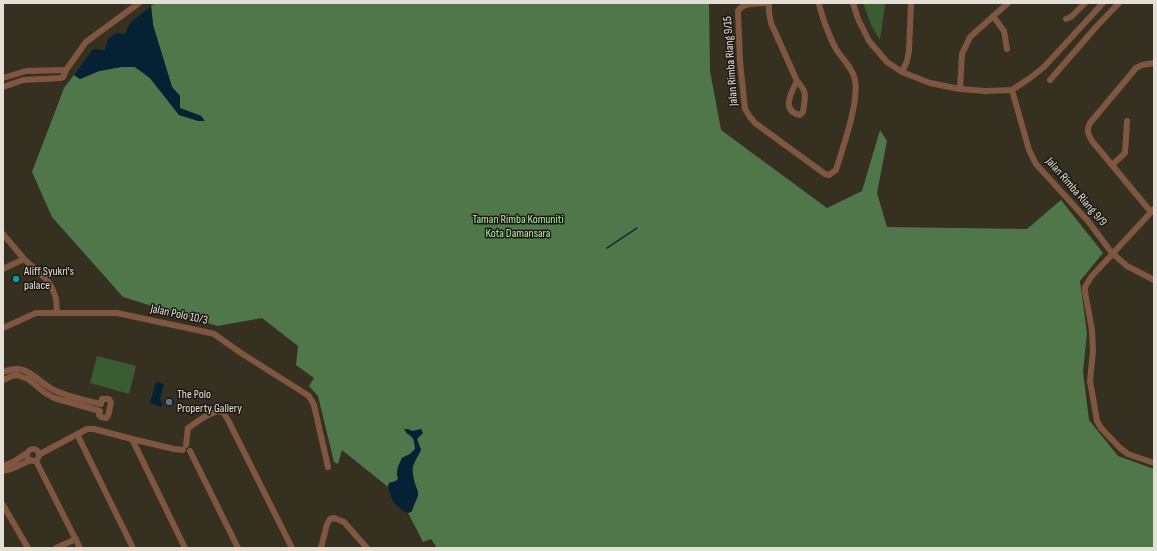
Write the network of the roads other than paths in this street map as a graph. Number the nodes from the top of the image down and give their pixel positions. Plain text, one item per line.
1 (139, 3) edge
2 (768, 3) edge
3 (819, 3) edge
4 (853, 3) edge
5 (911, 3) edge
6 (1008, 3) edge
7 (1085, 3) edge
8 (1102, 3) edge
9 (1119, 3) edge
10 (993, 16) junction
11 (1066, 19) dead end
12 (1007, 48) dead end
13 (1154, 62) edge
14 (902, 72) junction
15 (65, 74) junction
16 (3, 78) edge
17 (1050, 80) dead end
18 (797, 81) junction
19 (3, 87) edge
20 (960, 89) junction
21 (1013, 92) junction
22 (1127, 121) dead end
23 (1112, 165) junction
24 (1152, 210) edge
25 (3, 234) edge
26 (1112, 253) junction
27 (24, 259) junction
28 (3, 269) edge
29 (1154, 280) edge
30 (57, 313) junction
31 (3, 328) edge
32 (3, 372) edge
33 (3, 380) edge
34 (77, 434) junction
35 (132, 439) junction
36 (186, 449) junction
37 (27, 453) junction
38 (40, 454) junction
39 (33, 460) junction
40 (1154, 463) edge
41 (3, 466) edge
42 (328, 467) dead end
43 (3, 471) edge
44 (3, 505) edge
45 (76, 539) junction
46 (28, 548) edge
47 (56, 548) edge
48 (80, 548) edge
49 (133, 548) edge
50 (185, 548) edge
51 (238, 548) edge
52 (292, 548) edge
53 (321, 548) edge
54 (367, 548) edge

1 - 15 street
2 - 3 street, Jalan Rimba Riang 9/15
2 - 18 street
4 - 14 street
5 - 14 street
6 - 10 street
7 - 11 street
8 - 21 street
9 - 17 street
10 - 12 street
10 - 20 street
13 - 23 street
14 - 20 street
15 - 16 street
15 - 19 street
18 - 18 street
20 - 21 street
21 - 26 street, Jalan Rimba Riang 9/9
22 - 23 street
23 - 24 street
24 - 26 street
25 - 27 street
26 - 29 street, Jalan Rimba Riang 9/9
26 - 40 street
27 - 28 street
27 - 30 street
30 - 31 street, Jalan Polo 10/3
30 - 42 street, Jalan Polo 10/3
32 - 33 street
34 - 35 street
34 - 38 street
34 - 49 street
35 - 36 street
35 - 50 street
36 - 51 street
36 - 52 street
37 - 38 street
37 - 39 street
37 - 41 street
38 - 39 street
39 - 43 street
39 - 45 street
44 - 46 street
45 - 47 street
45 - 48 street
53 - 54 street

